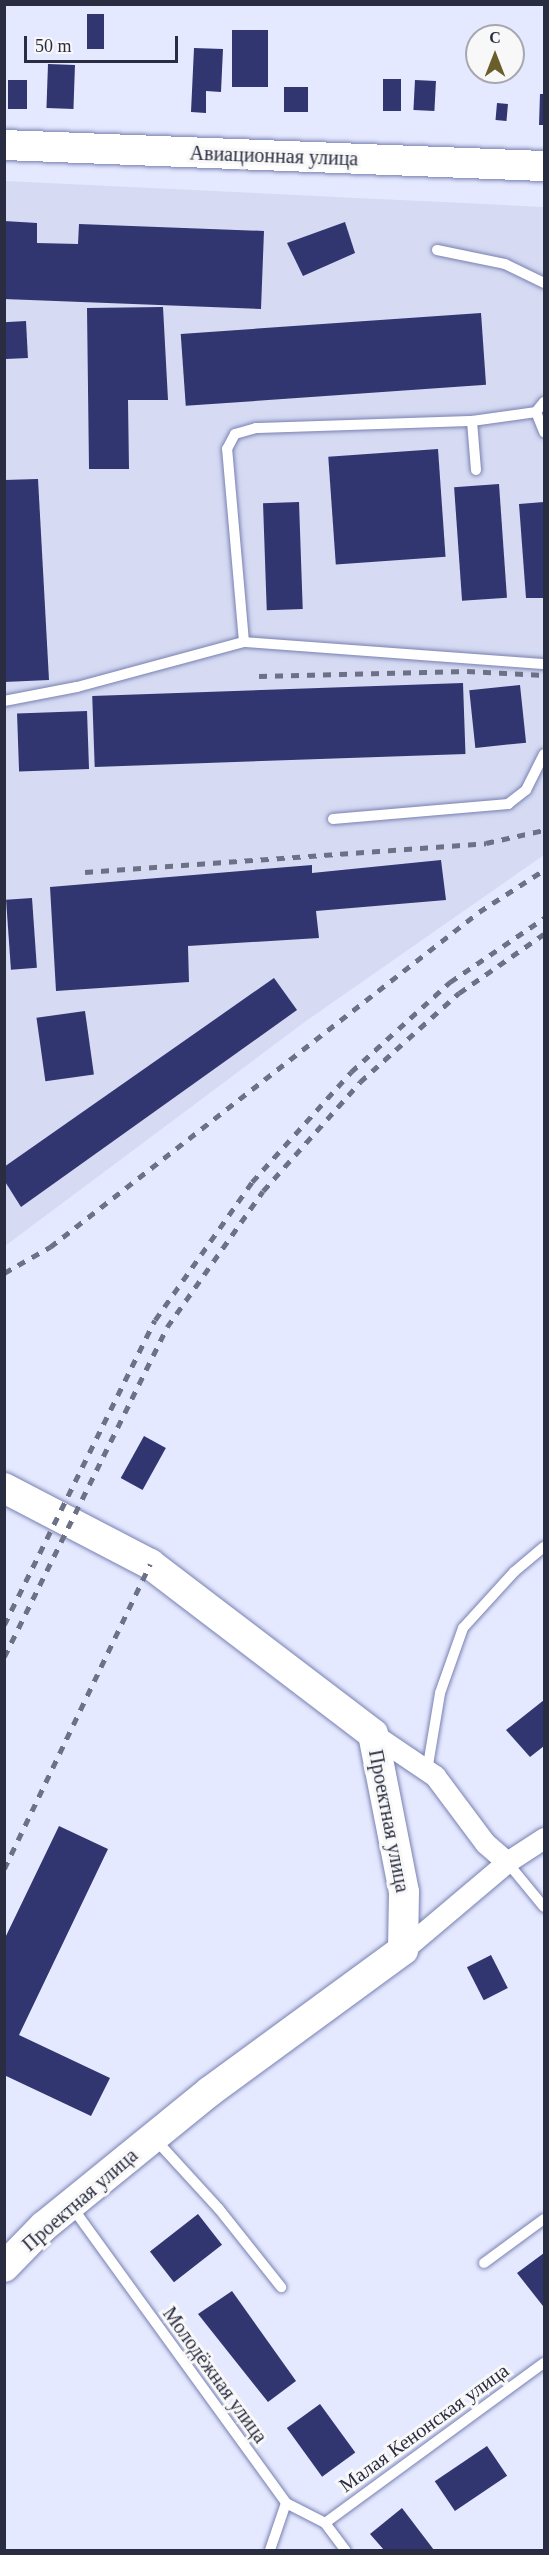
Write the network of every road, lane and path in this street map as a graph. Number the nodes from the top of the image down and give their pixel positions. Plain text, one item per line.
1 (4, 145) edge
2 (544, 166) edge
3 (437, 250) dead end
4 (544, 283) edge
5 (544, 402) edge
6 (536, 412) junction
7 (472, 420) junction
8 (544, 432) edge
9 (476, 470) dead end
10 (244, 642) junction
11 (544, 664) edge
12 (4, 700) edge
13 (544, 754) edge
14 (333, 819) dead end
15 (4, 1488) edge
16 (544, 1546) edge
17 (373, 1734) junction
18 (427, 1771) junction
19 (544, 1839) edge
20 (507, 1862) junction
21 (544, 1907) edge
22 (404, 1950) junction
23 (154, 2137) junction
24 (70, 2205) junction
25 (544, 2219) edge
26 (484, 2263) dead end
27 (4, 2267) edge
28 (281, 2287) dead end
29 (544, 2363) edge
30 (286, 2503) junction
31 (324, 2523) junction
32 (270, 2550) edge
33 (345, 2550) edge

1 - 2 street, Авиационная улица
3 - 4 lane
5 - 6 lane
6 - 7 lane
6 - 8 lane
7 - 9 lane
7 - 10 lane
10 - 11 lane
10 - 12 lane
13 - 14 lane
15 - 17 street, Проектная улица
16 - 18 lane
17 - 18 street
17 - 22 street, Проектная улица
18 - 20 street
19 - 20 street
20 - 21 lane
20 - 22 street
22 - 23 street, Проектная улица
23 - 24 street, Проектная улица
23 - 28 lane
24 - 27 street, Проектная улица
24 - 30 lane, Молодёжная улица
25 - 26 lane
29 - 31 lane, Малая Кенонская улица
30 - 31 lane, Молодёжная улица
30 - 32 lane
31 - 33 lane, Молодёжная улица

